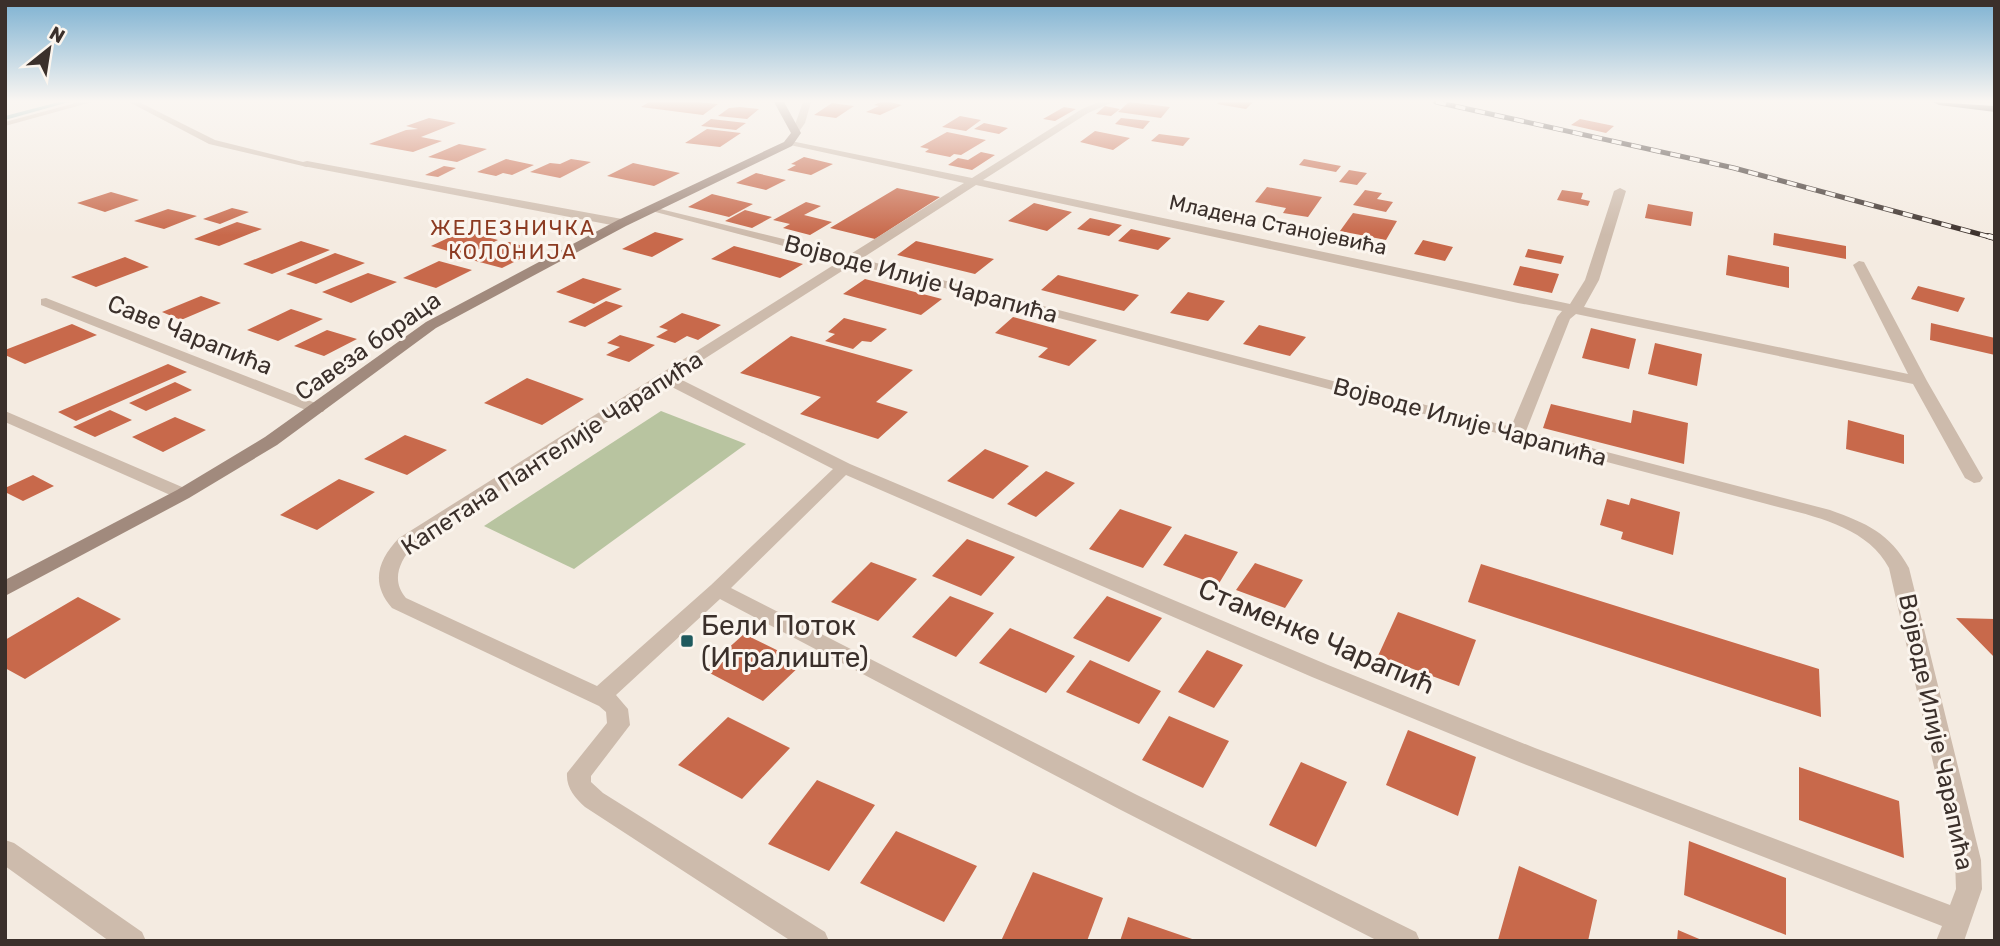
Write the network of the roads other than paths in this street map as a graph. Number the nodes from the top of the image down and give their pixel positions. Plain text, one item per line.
1 (231, 146) edge
2 (781, 146) edge
3 (810, 146) edge
4 (1029, 146) edge
5 (307, 163) joint
6 (975, 180) junction
7 (1620, 191) dead end
8 (652, 208) junction
9 (622, 223) junction
10 (852, 261) junction
11 (1859, 265) dead end
12 (46, 302) dead end
13 (1572, 309) junction
14 (666, 378) junction
15 (1919, 381) junction
16 (317, 410) junction
17 (5, 416) edge
18 (1516, 435) junction
19 (844, 468) junction
20 (1974, 478) dead end
21 (183, 494) junction
22 (5, 589) edge
23 (718, 590) junction
24 (599, 697) junction
25 (5, 851) edge
26 (1954, 930) edge
27 (132, 941) edge
28 (815, 941) edge
29 (1406, 941) edge

1 - 5 lane
2 - 8 street, Савеза бораца
3 - 6 street, Младена Станојевића
4 - 6 street
5 - 9 street
6 - 10 street, Капетана Пантелије Чарапића
6 - 13 street, Младена Станојевића
7 - 13 street
8 - 9 street, Савеза бораца
8 - 10 street, Војводе Илије Чарапића
9 - 16 street, Савеза бораца
10 - 14 street, Капетана Пантелије Чарапића
10 - 18 street, Војводе Илије Чарапића
11 - 15 street
12 - 16 street, Саве Чарапића
13 - 15 street, Младена Станојевића
13 - 18 street
14 - 19 street, Стаменке Чарапић
14 - 24 street, Капетана Пантелије Чарапића
15 - 20 street
16 - 21 street, Савеза бораца
17 - 21 street
18 - 26 street, Војводе Илије Чарапића
19 - 23 street
19 - 26 street, Стаменке Чарапић
21 - 22 street, Савеза бораца
23 - 24 street
23 - 29 street
24 - 28 street, Капетана Пантелије Чарапића
25 - 27 street

